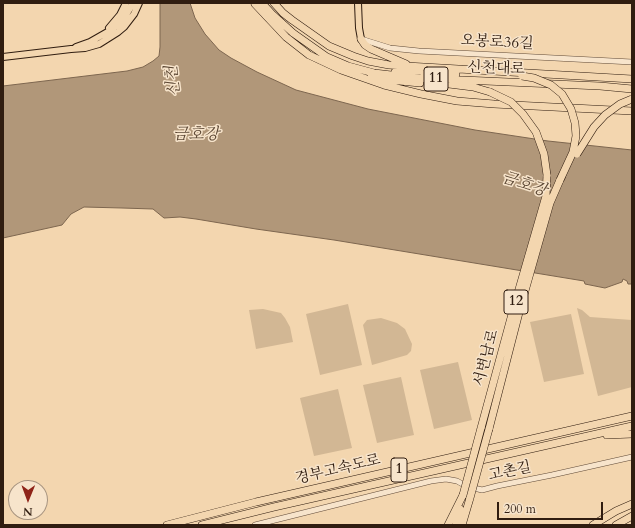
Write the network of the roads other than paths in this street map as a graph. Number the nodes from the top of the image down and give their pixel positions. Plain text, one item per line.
1 (126, 3) edge
2 (133, 3) edge
3 (139, 3) edge
4 (257, 3) edge
5 (268, 3) edge
6 (274, 3) edge
7 (358, 3) edge
8 (103, 35) junction
9 (362, 39) junction
10 (71, 48) junction
11 (3, 57) edge
12 (632, 62) edge
13 (415, 67) junction
14 (455, 70) junction
15 (392, 72) junction
16 (417, 78) junction
17 (632, 79) edge
18 (458, 85) junction
19 (632, 88) edge
20 (632, 99) edge
21 (632, 111) edge
22 (560, 180) junction
23 (632, 416) edge
24 (632, 426) edge
25 (632, 434) edge
26 (587, 436) junction
27 (632, 457) edge
28 (466, 497) junction
29 (632, 504) edge
30 (632, 516) edge
31 (166, 525) edge
32 (202, 525) edge
33 (255, 525) edge
34 (448, 525) edge
35 (456, 525) edge
36 (464, 525) edge
37 (593, 525) edge
38 (616, 525) edge

1 - 8 main road
2 - 8 main road
3 - 10 main road
4 - 16 highway, 신천대로 / 11
4 - 18 highway
4 - 21 highway
5 - 15 highway
6 - 13 highway, 신천대로 / 11
7 - 9 main road
8 - 10 main road
9 - 12 street, 오봉로36길
9 - 13 highway
10 - 11 main road
13 - 14 highway, 신천대로 / 11
14 - 15 highway
14 - 17 highway, 신천대로 / 11
15 - 22 highway, bridge
16 - 18 highway
16 - 19 highway, 신천대로 / 11
18 - 28 highway, 서변남로 / 12, bridge
20 - 22 highway, bridge
22 - 28 highway, 서변남로 / 12, bridge
23 - 31 highway, 경부고속도로 / 1
24 - 26 highway, 경부고속도로 / 1
25 - 26 highway
26 - 32 highway, 경부고속도로 / 1
27 - 33 street, 고촌길
28 - 34 highway
28 - 35 highway, 서변남로 / 12
28 - 36 highway
29 - 37 highway
30 - 38 highway

